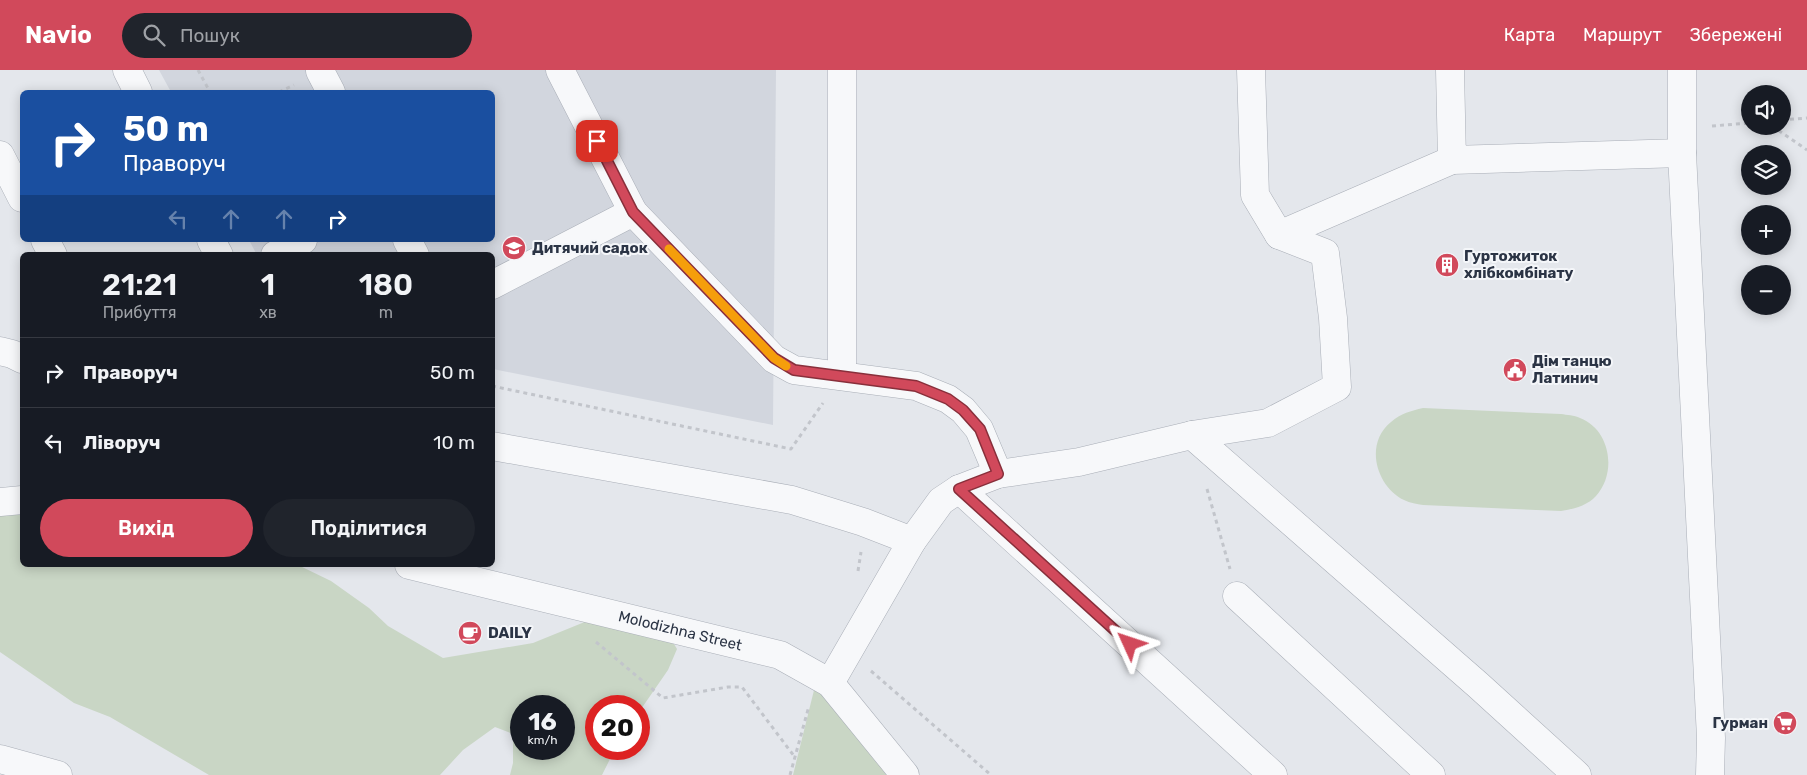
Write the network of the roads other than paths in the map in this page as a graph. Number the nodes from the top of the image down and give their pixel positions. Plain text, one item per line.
1 (127, 70) edge
2 (560, 70) edge
3 (842, 70) edge
4 (1251, 70) edge
5 (1450, 70) edge
6 (1682, 70) edge
7 (137, 90) edge
8 (1682, 141) junction
9 (0, 155) edge
10 (1452, 160) junction
11 (20, 194) edge
12 (633, 212) junction
13 (1279, 235) junction
14 (300, 242) edge
15 (281, 252) edge
16 (495, 283) edge
17 (0, 351) edge
18 (20, 358) edge
19 (842, 376) junction
20 (1192, 435) junction
21 (495, 447) edge
22 (998, 474) junction
23 (959, 489) junction
24 (20, 500) edge
25 (0, 502) edge
26 (912, 541) junction
27 (417, 567) edge
28 (1237, 596) road end
29 (823, 680) junction
30 (0, 759) edge
31 (58, 775) edge
32 (905, 775) edge
33 (1273, 775) edge
34 (1431, 775) edge
35 (1577, 775) edge
36 (1710, 775) edge

1 - 7 street
2 - 12 street
3 - 19 street
4 - 13 street
5 - 10 street
6 - 8 street
8 - 10 street
8 - 36 street
9 - 11 street
10 - 13 street
12 - 16 street
12 - 19 street
13 - 20 street
14 - 15 street
17 - 18 street
19 - 22 street
20 - 22 street
20 - 35 street
21 - 26 street
22 - 23 street
23 - 26 street
23 - 33 street
24 - 25 street
26 - 29 street
27 - 29 street, Molodizhna Street
28 - 34 street
29 - 32 street, Molodizhna Street
30 - 31 street

